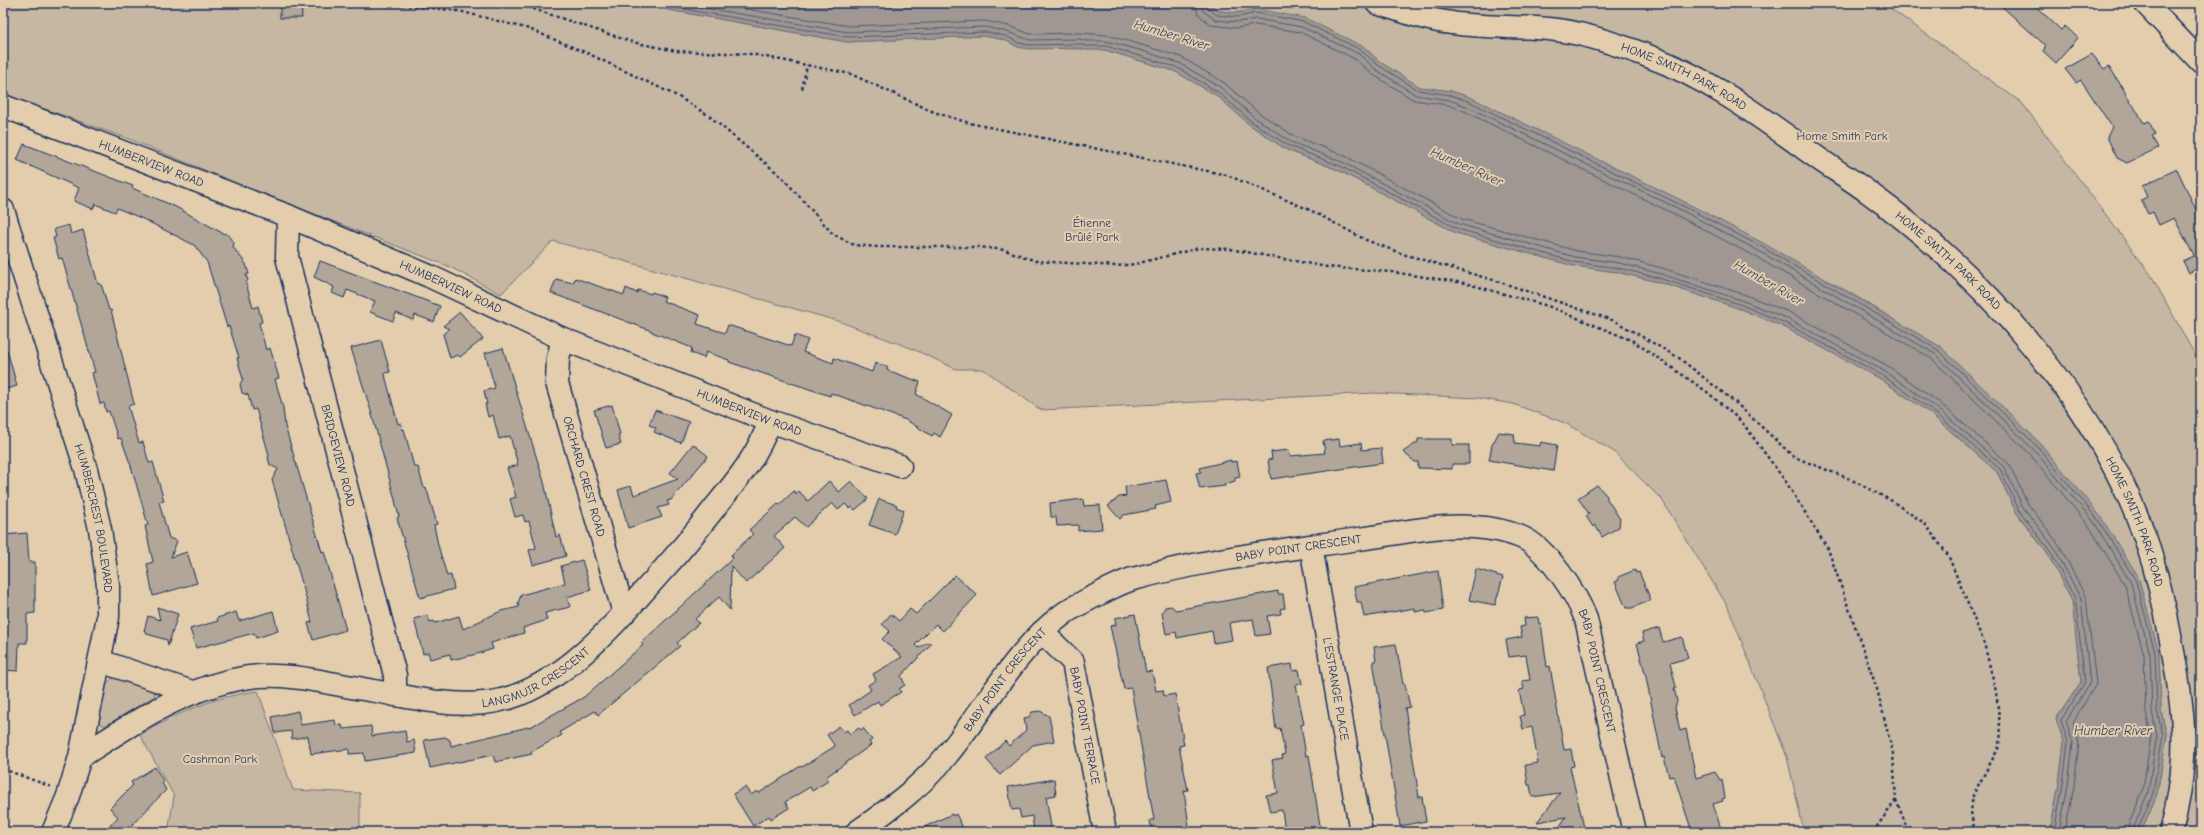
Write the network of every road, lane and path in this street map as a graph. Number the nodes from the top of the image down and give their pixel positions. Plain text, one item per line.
1 (384, 3) edge
2 (516, 3) edge
3 (1377, 3) edge
4 (2145, 3) edge
5 (2201, 62) edge
6 (806, 66) junction
7 (802, 89) dead end
8 (3, 106) edge
9 (3, 210) edge
10 (288, 216) junction
11 (563, 339) junction
12 (770, 421) junction
13 (900, 466) dead end
14 (1312, 546) junction
15 (624, 613) junction
16 (1042, 632) junction
17 (100, 661) junction
18 (192, 692) junction
19 (395, 694) junction
20 (80, 757) junction
21 (3, 769) edge
22 (55, 788) dead end
23 (1896, 800) junction
24 (54, 832) edge
25 (857, 832) edge
26 (1105, 832) edge
27 (1361, 832) edge
28 (1634, 832) edge
29 (1873, 832) edge
30 (1909, 832) edge
31 (1974, 832) edge
32 (2171, 832) edge

1 - 23 path
2 - 6 path
3 - 32 street, HOME SMITH PARK ROAD
4 - 5 street
6 - 7 path
6 - 31 path
8 - 10 street, HUMBERVIEW ROAD
9 - 17 street, HUMBERCREST BOULEVARD
10 - 11 street, HUMBERVIEW ROAD
10 - 19 street, BRIDGEVIEW ROAD
11 - 12 street, HUMBERVIEW ROAD
11 - 15 street, ORCHARD CREST ROAD
12 - 13 street, HUMBERVIEW ROAD
12 - 15 street, LANGMUIR CRESCENT
14 - 16 street, BABY POINT CRESCENT
14 - 27 street, L'ESTRANGE PLACE
14 - 28 street, BABY POINT CRESCENT
15 - 19 street, LANGMUIR CRESCENT
16 - 25 street, BABY POINT CRESCENT
16 - 26 street, BABY POINT TERRACE
17 - 18 street
17 - 20 street, HUMBERCREST BOULEVARD
18 - 19 street, LANGMUIR CRESCENT
18 - 20 street, LANGMUIR CRESCENT
20 - 24 street, HUMBERCREST BOULEVARD
21 - 22 path
23 - 29 path
23 - 30 path

